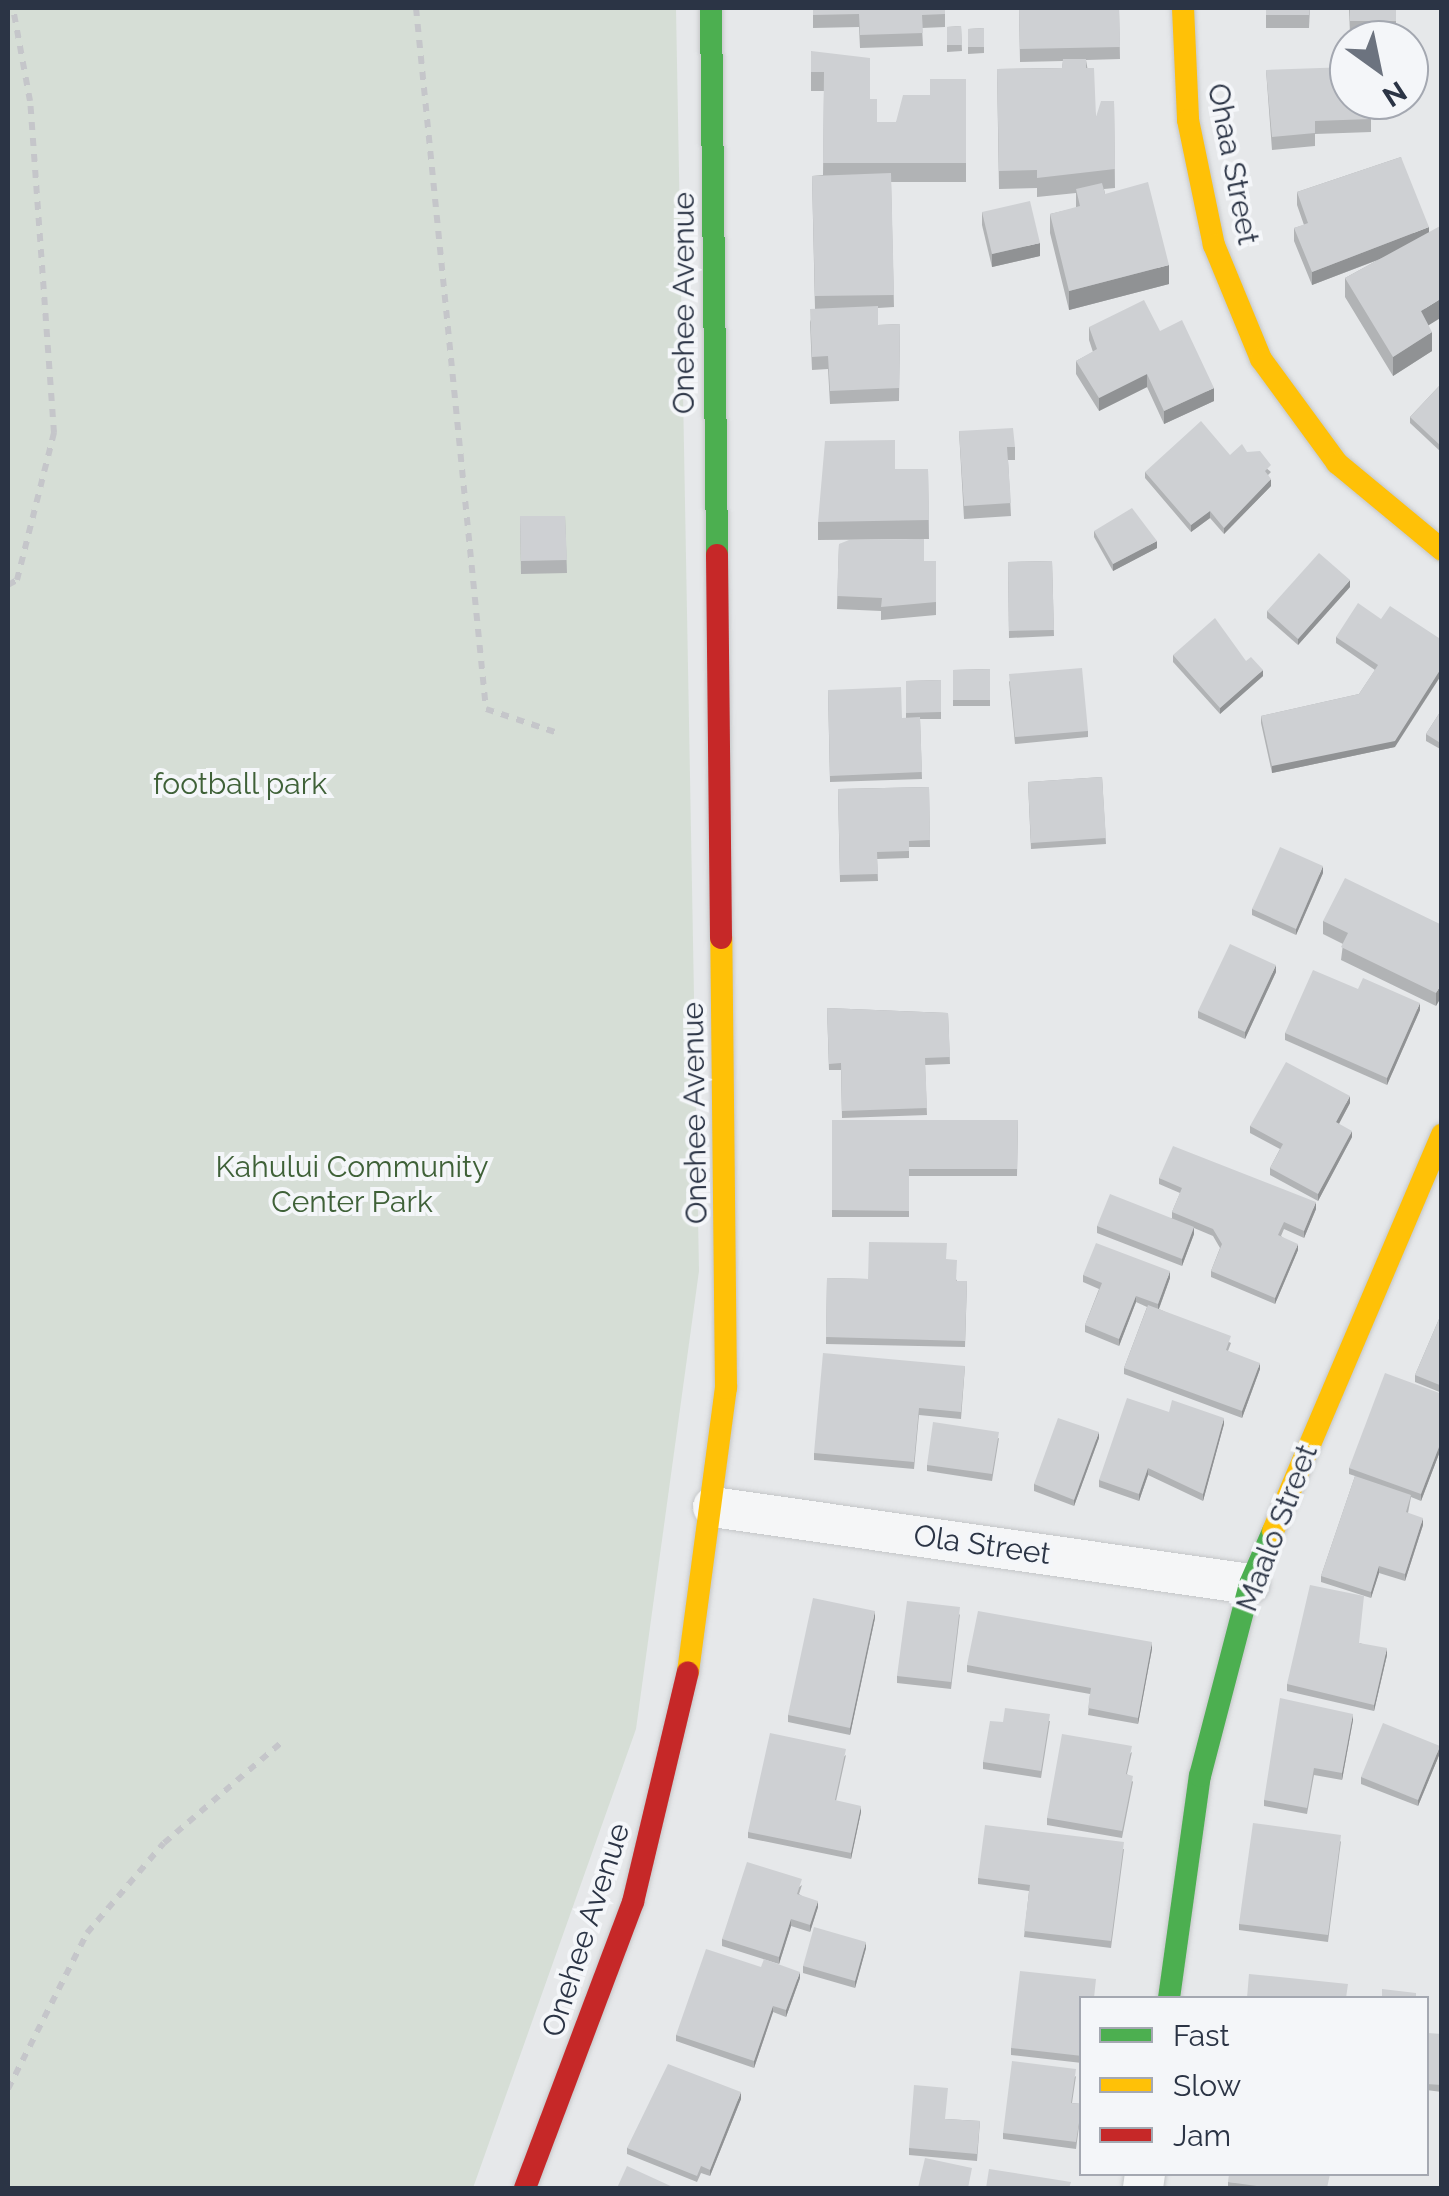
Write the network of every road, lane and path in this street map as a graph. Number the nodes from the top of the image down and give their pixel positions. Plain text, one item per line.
1 (13, 8) edge
2 (416, 8) edge
3 (711, 8) edge
4 (1182, 8) edge
5 (1442, 550) edge
6 (8, 585) edge
7 (555, 732) dead end
8 (1442, 1135) edge
9 (714, 1507) junction
10 (1250, 1584) junction
11 (284, 1740) dead end
12 (1169, 1996) edge
13 (8, 2089) edge
14 (525, 2188) edge

1 - 6 path
2 - 7 path
3 - 9 street, Onehee Avenue
4 - 5 street, Ohaa Street
8 - 10 street, Maalo Street
9 - 10 street, Ola Street
9 - 14 street, Onehee Avenue
10 - 12 street, Maalo Street
11 - 13 path

